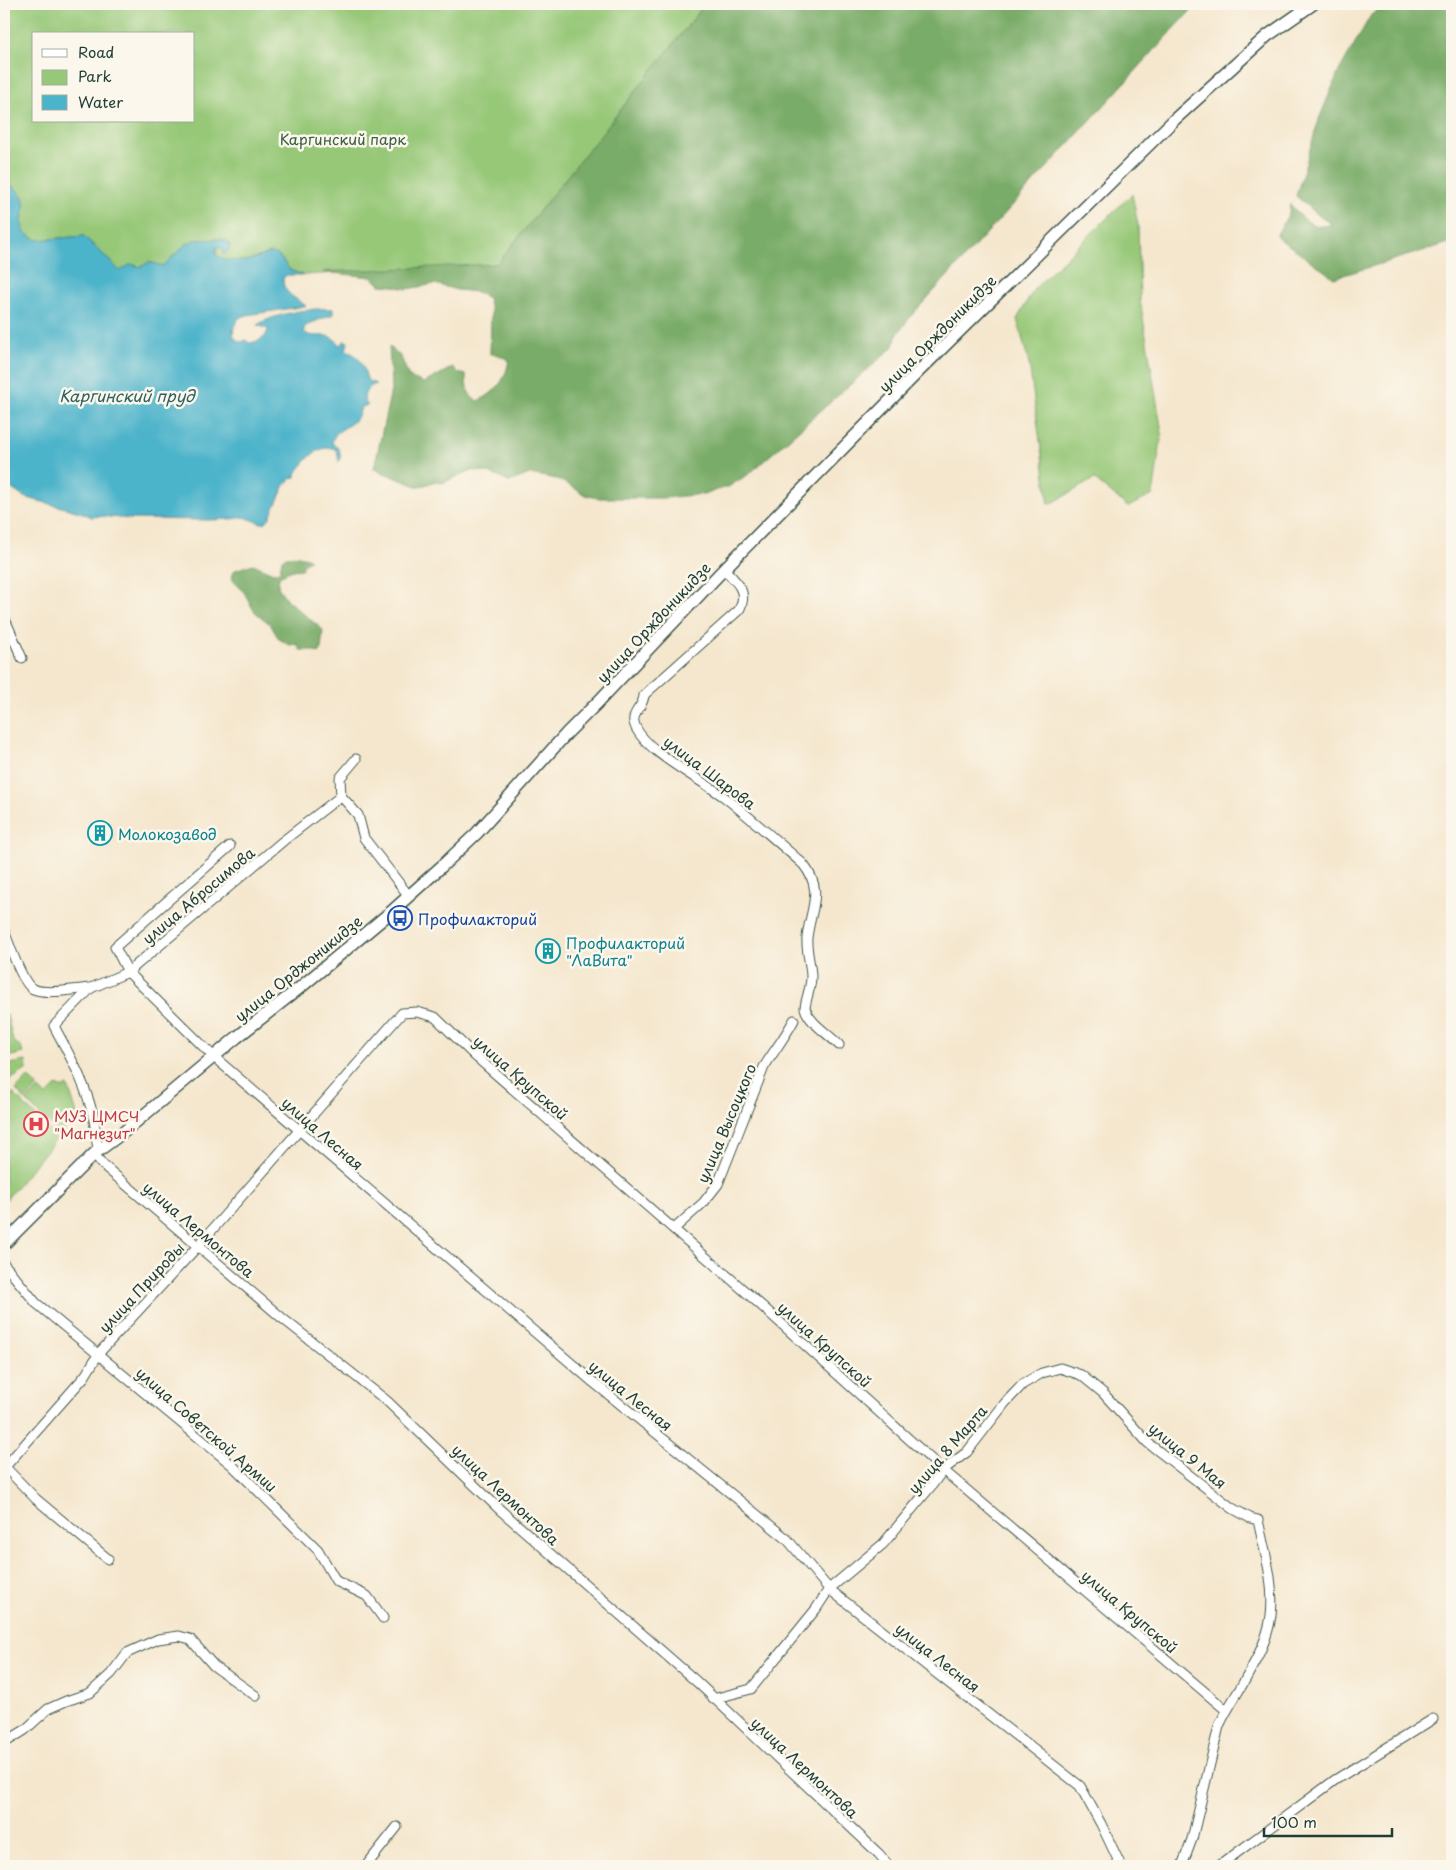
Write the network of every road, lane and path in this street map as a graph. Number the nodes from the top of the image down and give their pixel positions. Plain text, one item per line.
1 (1313, 4) edge
2 (724, 569) junction
3 (4, 617) edge
4 (22, 658) dead end
5 (599, 701) joint
6 (356, 759) dead end
7 (341, 796) junction
8 (230, 846) dead end
9 (409, 896) junction
10 (4, 930) edge
11 (128, 972) junction
12 (91, 988) junction
13 (402, 1013) joint
14 (794, 1020) dead end
15 (839, 1045) dead end
16 (214, 1057) junction
17 (298, 1130) junction
18 (94, 1154) junction
19 (674, 1230) junction
20 (4, 1244) edge
21 (198, 1246) junction
22 (4, 1264) edge
23 (99, 1353) junction
24 (1060, 1368) joint
25 (4, 1467) edge
26 (943, 1470) junction
27 (108, 1559) dead end
28 (829, 1589) junction
29 (383, 1618) dead end
30 (256, 1696) dead end
31 (713, 1699) junction
32 (1226, 1710) junction
33 (1432, 1719) dead end
34 (4, 1743) edge
35 (397, 1827) dead end
36 (366, 1866) edge
37 (889, 1866) edge
38 (1121, 1866) edge
39 (1182, 1866) edge
40 (1219, 1866) edge

1 - 2 main road, улица Орждоникидзе
2 - 5 main road, улица Орждоникидзе
2 - 15 street, улица Шарова
3 - 4 street
5 - 9 main road, улица Орджоникидзе
6 - 7 street
7 - 9 street
7 - 11 street, улица Абросимова
8 - 11 street, улица Лесная
9 - 16 main road, улица Орджоникидзе
10 - 12 street
11 - 12 street, улица Абросимова
11 - 16 street, улица Лесная
12 - 18 street, улица Абросимова
13 - 17 street, улица Природы
13 - 19 street, улица Крупской
14 - 19 street, улица Высоцкого
16 - 17 street, улица Лесная
16 - 18 main road, улица Орджоникидзе
17 - 21 street, улица Природы
17 - 28 street, улица Лесная
18 - 20 main road, улица Орджоникидзе
18 - 21 street, улица Лермонтова
19 - 26 street, улица Крупской
21 - 23 street, улица Природы
21 - 31 street, улица Лермонтова
22 - 23 street, улица Советской Армии
23 - 25 street, улица Природы
23 - 29 street, улица Советской Армии
24 - 26 street, улица 8 Марта
24 - 32 street, улица 9 Мая
25 - 27 street
26 - 28 street, улица 8 Марта
26 - 32 street, улица Крупской
28 - 31 street, улица 8 Марта
28 - 38 street, улица Лесная
30 - 34 street
31 - 37 street, улица Лермонтова
32 - 39 street
33 - 40 street
35 - 36 street

